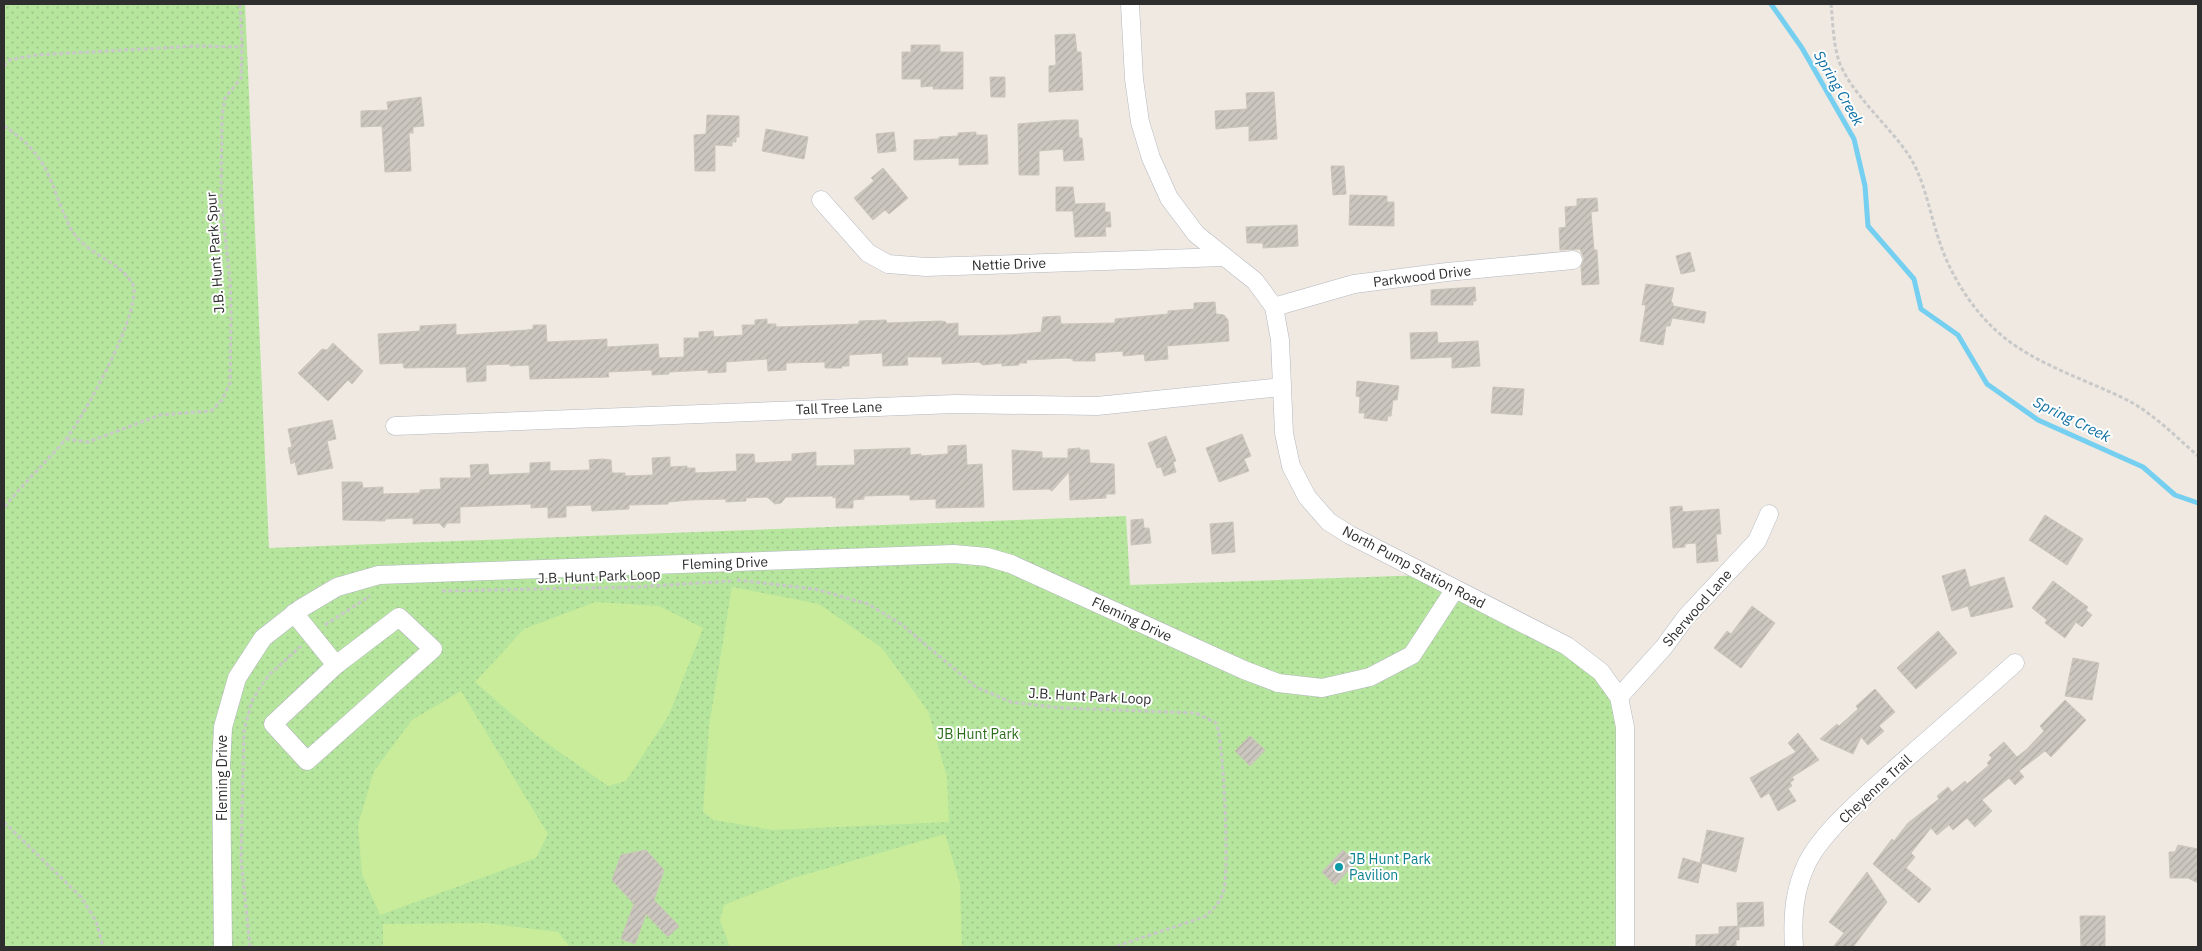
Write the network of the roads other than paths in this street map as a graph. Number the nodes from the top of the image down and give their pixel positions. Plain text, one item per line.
1 (1130, 4) edge
2 (821, 200) dead end
3 (1224, 257) junction
4 (1573, 260) dead end
5 (1274, 307) junction
6 (1281, 387) junction
7 (395, 426) dead end
8 (1769, 514) dead end
9 (1455, 589) junction
10 (294, 613) junction
11 (2015, 663) dead end
12 (336, 664) junction
13 (1619, 697) junction
14 (223, 947) edge
15 (1625, 947) edge
16 (1794, 947) edge

1 - 3 street, North Pump Station Road
2 - 3 street, Nettie Drive
3 - 5 street, North Pump Station Road
4 - 5 street, Parkwood Drive
5 - 6 street, North Pump Station Road
6 - 7 street, Tall Tree Lane
6 - 9 street, North Pump Station Road
8 - 13 street, Sherwood Lane
9 - 10 street, Fleming Drive
9 - 13 street, North Pump Station Road
10 - 12 street
10 - 14 street, Fleming Drive
11 - 16 street, Cheyenne Trail
12 - 12 street
13 - 15 street, North Pump Station Road

